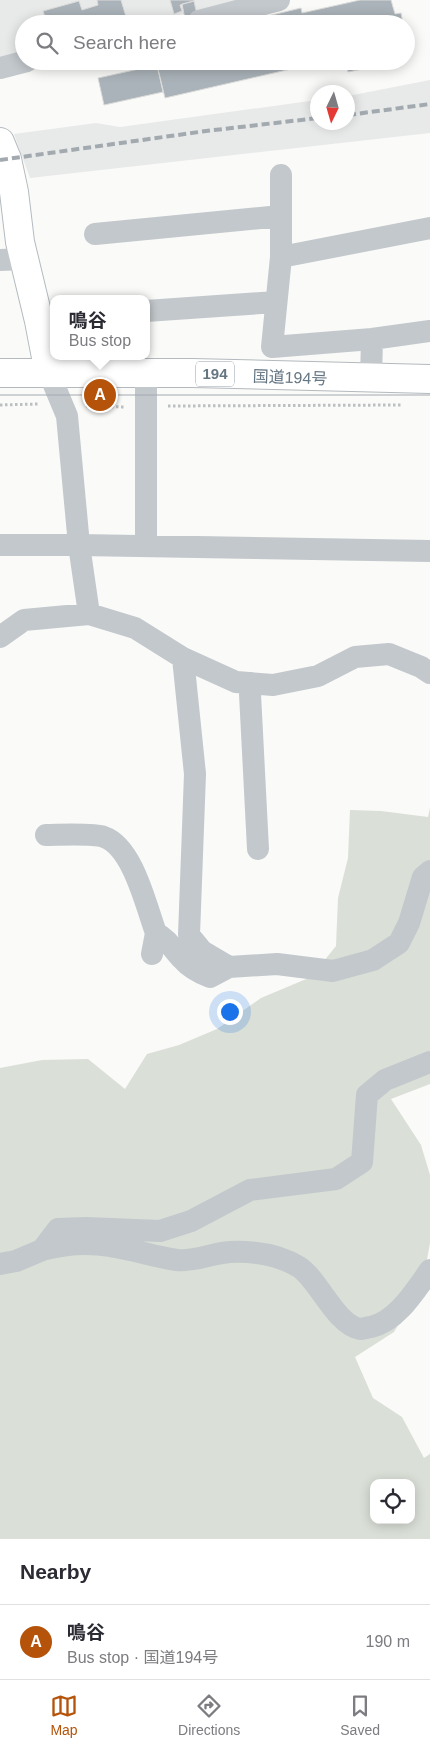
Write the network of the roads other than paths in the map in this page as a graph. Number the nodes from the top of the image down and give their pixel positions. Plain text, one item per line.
1 (279, 0) edge
2 (222, 15) edge
3 (15, 64) edge
4 (0, 68) edge
5 (0, 142) edge
6 (281, 175) dead end
7 (0, 198) edge
8 (281, 216) junction
9 (430, 228) edge
10 (95, 234) dead end
11 (15, 254) edge
12 (281, 257) junction
13 (276, 302) junction
14 (150, 311) edge
15 (430, 332) edge
16 (372, 339) junction
17 (0, 373) edge
18 (49, 373) junction
19 (146, 373) junction
20 (371, 379) junction
21 (430, 379) edge
22 (0, 545) edge
23 (79, 545) junction
24 (146, 546) junction
25 (430, 550) edge
26 (89, 614) junction
27 (0, 638) edge
28 (389, 654) junction
29 (183, 658) junction
30 (430, 673) edge
31 (252, 684) junction
32 (430, 690) edge
33 (46, 836) dead end
34 (258, 849) dead end
35 (430, 871) edge
36 (229, 968) junction
37 (430, 1062) edge
38 (42, 1250) junction
39 (0, 1264) edge
40 (430, 1270) edge

1 - 2 street
3 - 4 street
5 - 11 main road
6 - 8 street
7 - 11 main road
8 - 10 street
8 - 12 street
9 - 12 street
11 - 18 main road
12 - 13 street
13 - 14 street
13 - 16 street
15 - 16 street
16 - 20 street
17 - 18 main road, 国道194号 / 194
18 - 19 main road, 国道194号 / 194
18 - 23 street
19 - 20 main road, 国道194号 / 194
19 - 24 street
20 - 21 main road, 国道194号 / 194
22 - 23 street
23 - 24 street
23 - 26 street
24 - 25 street
26 - 27 street
26 - 29 street
28 - 30 street
28 - 31 street
28 - 32 street
29 - 31 street
29 - 36 street
31 - 34 street
33 - 36 street
35 - 36 street
37 - 38 street
38 - 39 street
38 - 40 street

